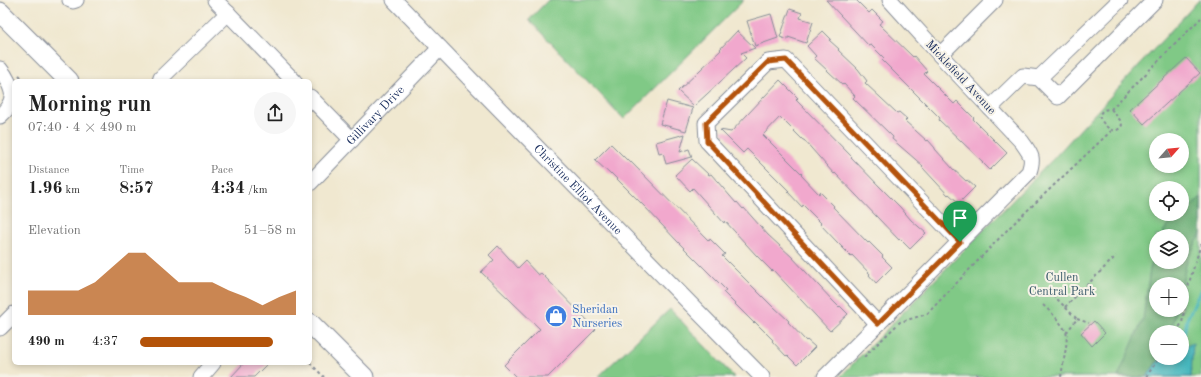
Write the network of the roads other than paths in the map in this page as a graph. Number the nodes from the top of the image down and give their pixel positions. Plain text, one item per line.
1 (70, 0) edge
2 (76, 0) edge
3 (215, 0) edge
4 (394, 0) edge
5 (890, 0) edge
6 (995, 0) edge
7 (1120, 0) edge
8 (1154, 0) edge
9 (0, 12) edge
10 (228, 13) junction
11 (440, 48) junction
12 (940, 55) junction
13 (0, 69) edge
14 (1039, 78) junction
15 (67, 79) edge
16 (161, 79) edge
17 (292, 79) edge
18 (312, 99) edge
19 (990, 108) junction
20 (0, 116) edge
21 (352, 140) junction
22 (312, 181) edge
23 (960, 242) junction
24 (12, 316) edge
25 (878, 324) junction
26 (312, 325) edge
27 (0, 328) edge
28 (211, 365) edge
29 (201, 377) edge
30 (364, 377) edge
31 (762, 377) edge
32 (825, 377) edge

1 - 2 street
3 - 10 street
4 - 11 street, Christine Elliot Avenue
5 - 12 street, Micklefield Avenue
6 - 12 street
7 - 14 street
8 - 14 street
9 - 15 main road
10 - 16 street
10 - 17 street
11 - 21 street, Gillivary Drive
11 - 31 street, Christine Elliot Avenue
12 - 19 street, Micklefield Avenue
13 - 20 street
14 - 19 street
18 - 21 street
19 - 23 street, Micklefield Avenue
21 - 22 street, Gillivary Drive
23 - 25 street
23 - 25 street
24 - 27 street
25 - 32 street
26 - 30 main road
28 - 29 street

